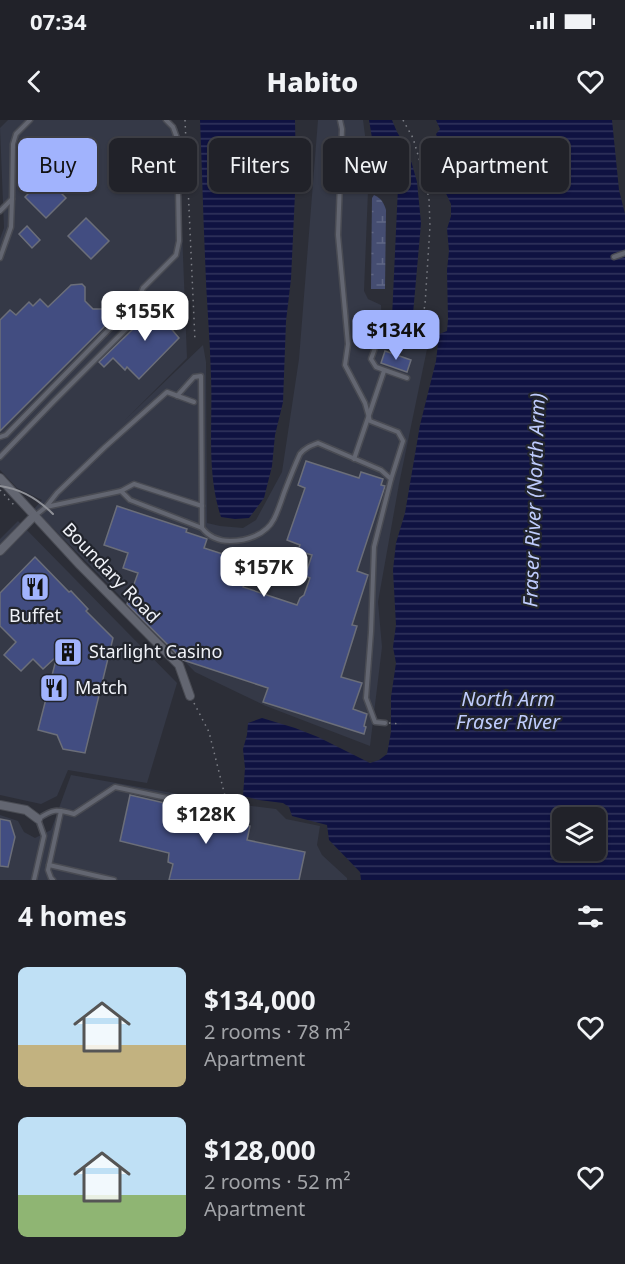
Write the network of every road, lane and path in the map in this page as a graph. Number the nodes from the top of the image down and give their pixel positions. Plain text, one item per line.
1 (30, 120) edge
2 (166, 120) edge
3 (185, 120) edge
4 (340, 120) edge
5 (403, 120) edge
6 (12, 199) junction
7 (0, 211) edge
8 (625, 254) edge
9 (614, 257) dead end
10 (0, 258) edge
11 (139, 313) junction
12 (408, 338) junction
13 (414, 340) dead end
14 (195, 341) dead end
15 (384, 371) junction
16 (407, 378) dead end
17 (177, 396) junction
18 (194, 402) dead end
19 (368, 415) junction
20 (0, 437) edge
21 (0, 457) edge
22 (354, 459) junction
23 (0, 478) edge
24 (391, 479) junction
25 (121, 491) junction
26 (202, 506) junction
27 (46, 507) junction
28 (34, 516) junction
29 (202, 528) junction
30 (0, 551) edge
31 (190, 696) joint
32 (385, 723) joint
33 (401, 724) dead end
34 (226, 800) dead end
35 (0, 805) edge
36 (62, 811) junction
37 (243, 814) dead end
38 (38, 819) junction
39 (49, 866) junction
40 (34, 880) edge
41 (53, 880) edge
42 (114, 880) edge

1 - 6 lane
2 - 11 lane
3 - 14 path
4 - 19 lane
5 - 12 path
6 - 7 lane
6 - 10 lane
8 - 9 lane
11 - 20 lane
11 - 21 lane
12 - 13 lane
12 - 15 lane
15 - 16 lane
15 - 19 lane
17 - 18 lane
17 - 26 lane
17 - 27 lane
19 - 22 lane
19 - 24 lane
22 - 24 lane
22 - 29 lane
23 - 28 street, Boundary Road
24 - 32 lane
25 - 26 lane
25 - 27 lane
25 - 29 lane
26 - 29 lane
27 - 28 lane
28 - 30 street
28 - 31 street, Boundary Road
31 - 34 path
32 - 33 path
35 - 38 street
36 - 37 lane
36 - 38 lane
36 - 39 lane
38 - 40 lane
39 - 41 lane
39 - 42 lane

